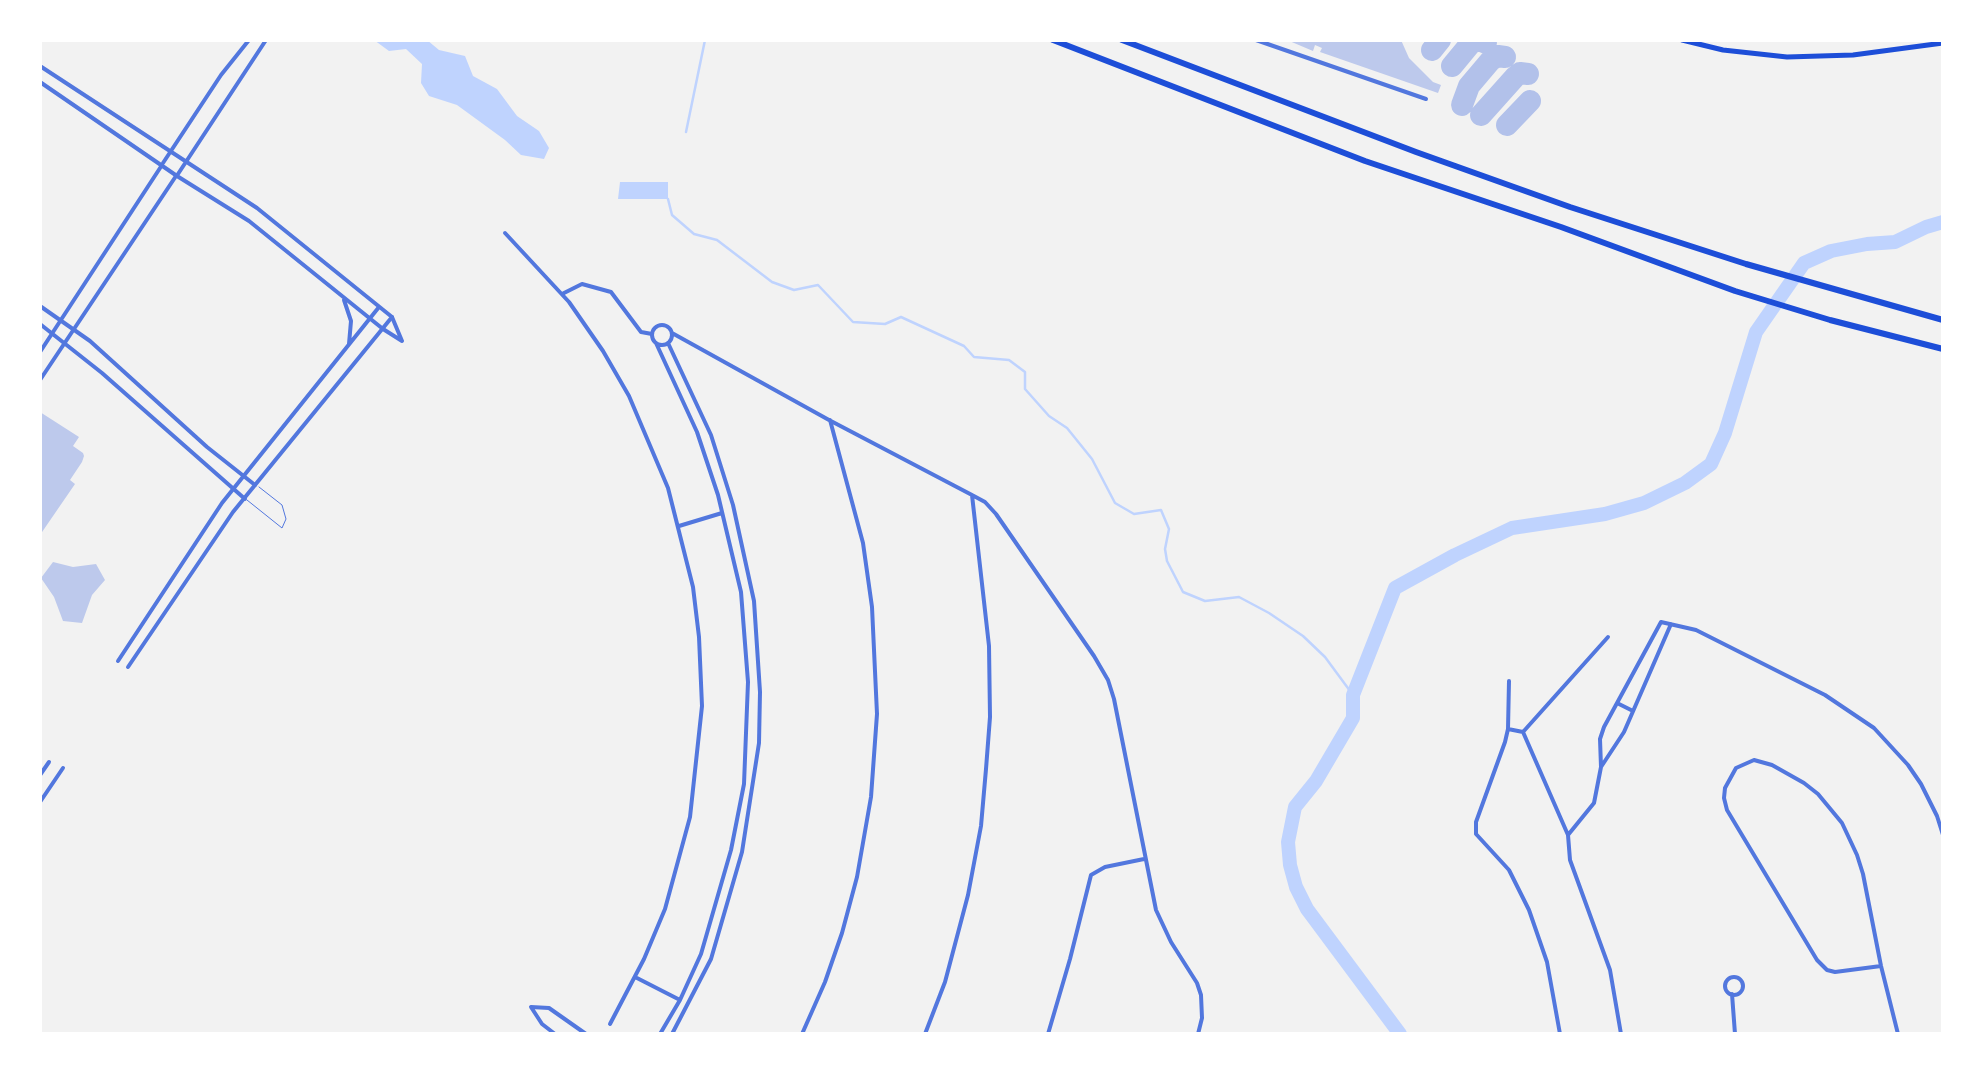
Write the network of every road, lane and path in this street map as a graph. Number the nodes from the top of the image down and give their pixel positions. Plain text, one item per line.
1 (249, 40) edge
2 (266, 40) edge
3 (1053, 40) edge
4 (1122, 40) edge
5 (1256, 40) edge
6 (1682, 40) edge
7 (1943, 44) edge
8 (40, 66) edge
9 (40, 82) edge
10 (1426, 99) dead end
11 (171, 150) junction
12 (187, 162) junction
13 (162, 164) junction
14 (177, 176) junction
15 (505, 233) dead end
16 (562, 294) junction
17 (342, 297) junction
18 (40, 306) edge
19 (379, 306) junction
20 (392, 317) junction
21 (370, 319) junction
22 (61, 320) junction
23 (1943, 320) edge
24 (40, 324) edge
25 (383, 329) junction
26 (74, 330) junction
27 (672, 333) junction
28 (52, 334) junction
29 (652, 334) junction
30 (656, 343) junction
31 (65, 344) junction
32 (349, 344) junction
33 (668, 344) junction
34 (1943, 350) edge
35 (40, 352) edge
36 (40, 380) edge
37 (830, 420) junction
38 (244, 476) junction
39 (256, 485) junction
40 (234, 490) junction
41 (972, 495) junction
42 (245, 499) junction
43 (723, 512) junction
44 (678, 526) junction
45 (741, 534) junction
46 (729, 537) junction
47 (1671, 622) junction
48 (1608, 638) dead end
49 (747, 655) junction
50 (760, 656) junction
51 (118, 661) dead end
52 (128, 668) dead end
53 (1509, 682) dead end
54 (1617, 703) junction
55 (1634, 711) junction
56 (1508, 729) junction
57 (1523, 732) junction
58 (747, 740) junction
59 (760, 744) junction
60 (49, 762) dead end
61 (1601, 767) junction
62 (63, 768) dead end
63 (40, 775) edge
64 (40, 802) edge
65 (1568, 835) junction
66 (1943, 835) edge
67 (731, 850) junction
68 (742, 852) junction
69 (1144, 859) junction
70 (701, 954) junction
71 (712, 959) junction
72 (1881, 966) junction
73 (635, 977) junction
74 (1732, 994) dead end
75 (680, 1000) junction
76 (610, 1024) dead end
77 (555, 1034) edge
78 (586, 1034) edge
79 (660, 1034) edge
80 (672, 1034) edge
81 (802, 1034) edge
82 (926, 1034) edge
83 (1048, 1034) edge
84 (1198, 1034) edge
85 (1560, 1034) edge
86 (1621, 1034) edge
87 (1736, 1034) edge
88 (1898, 1034) edge

1 - 11 street
2 - 12 street
3 - 34 highway
4 - 23 highway
5 - 10 street
6 - 7 main road
8 - 11 street
9 - 13 street
11 - 12 street
11 - 13 street
12 - 14 street
12 - 19 street
13 - 14 street
13 - 22 street
14 - 17 street
14 - 26 street
15 - 16 street
16 - 29 street
16 - 44 street
17 - 21 street
17 - 32 street
18 - 22 street
19 - 20 street
19 - 21 street
20 - 25 street
20 - 25 street
21 - 25 street
21 - 32 street
22 - 26 street
22 - 28 street
24 - 28 street
25 - 39 street
26 - 31 street
26 - 38 street
27 - 29 street
27 - 33 street
27 - 37 street
28 - 31 street
28 - 35 street
29 - 30 street
30 - 33 street
30 - 43 street
31 - 36 street
31 - 40 street
32 - 38 street
33 - 45 street
37 - 41 street
37 - 81 street
38 - 39 street
38 - 40 street
39 - 42 street
39 - 42 lane
40 - 42 street
40 - 51 street
41 - 69 street
41 - 82 street
42 - 52 street
43 - 44 street
43 - 46 street
44 - 73 street
45 - 46 street
45 - 50 street
46 - 49 street
47 - 54 street
47 - 55 street
47 - 66 street
48 - 57 street
49 - 50 street
49 - 58 street
50 - 59 street
53 - 56 street
54 - 55 street
54 - 61 street
55 - 61 street
56 - 57 street
56 - 85 street
57 - 65 street
58 - 59 street
58 - 67 street
59 - 68 street
60 - 63 street
61 - 65 street
62 - 64 street
65 - 86 street
67 - 68 street
67 - 70 street
68 - 71 street
69 - 83 street
69 - 84 street
70 - 71 street
70 - 75 street
71 - 80 street
72 - 72 street
72 - 88 street
73 - 75 street
73 - 76 street
74 - 87 street
75 - 79 street
77 - 78 street

